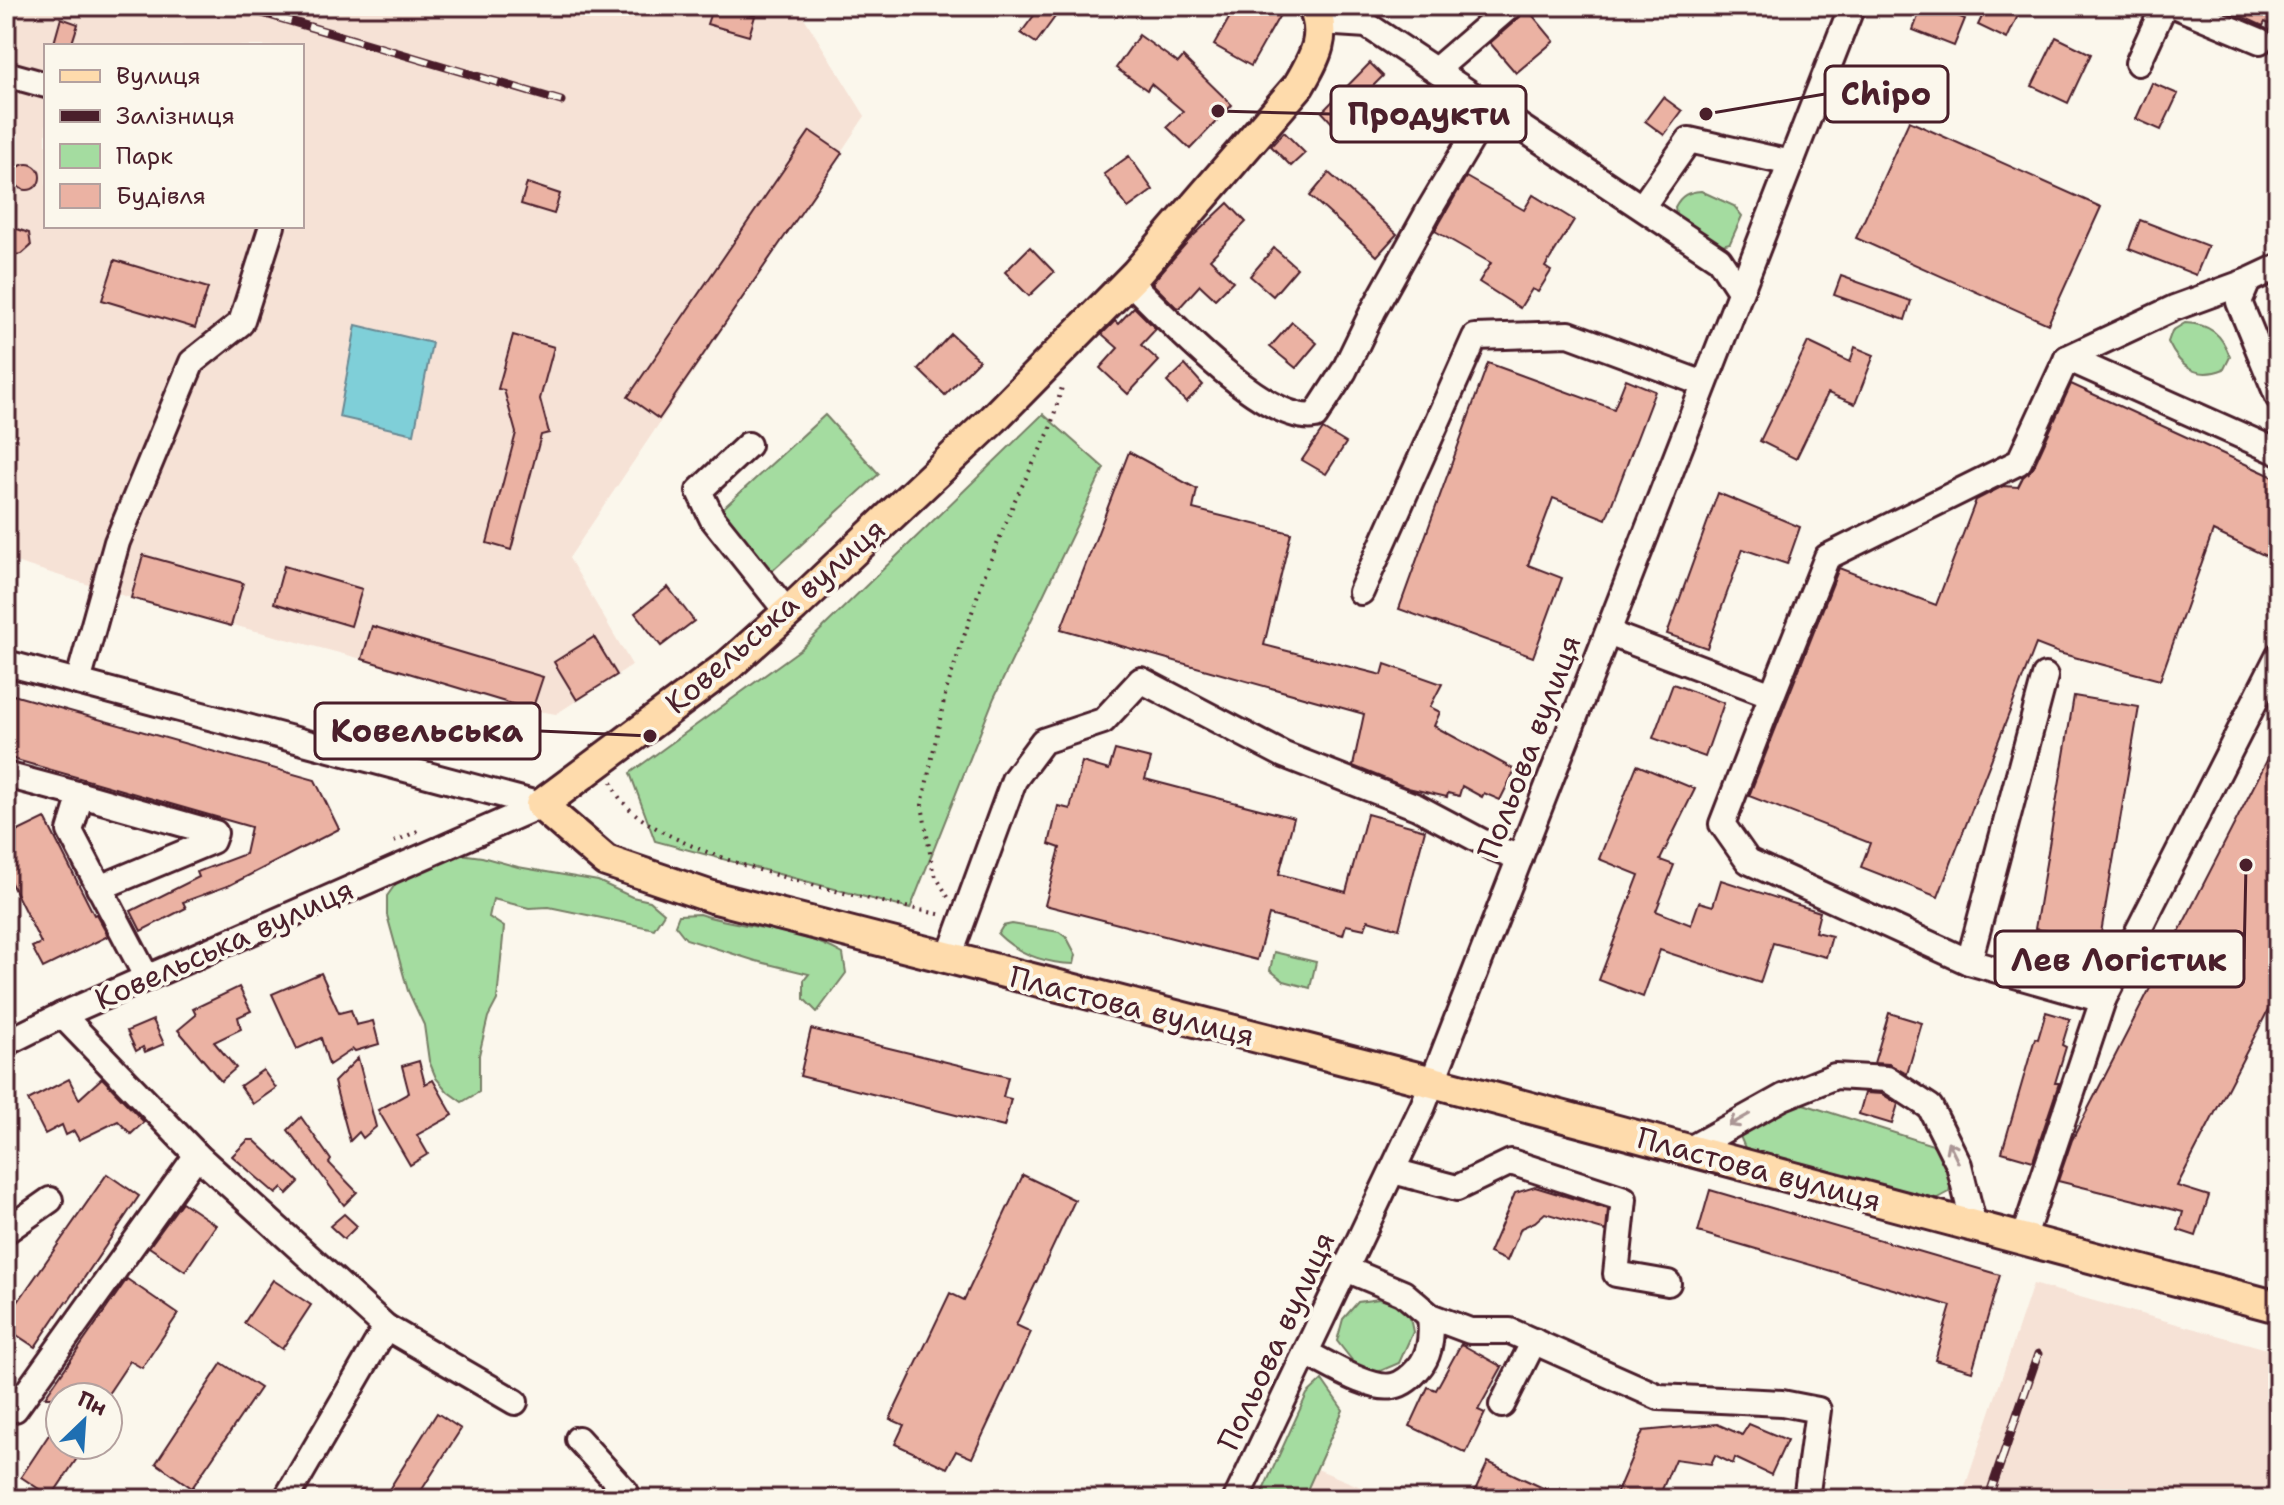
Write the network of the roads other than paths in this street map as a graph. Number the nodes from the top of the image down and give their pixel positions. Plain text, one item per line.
1 (1510, 6) edge
2 (1852, 6) edge
3 (2164, 6) edge
4 (2176, 6) edge
5 (1325, 11) edge
6 (2260, 41) dead end
7 (2138, 63) dead end
8 (1437, 69) junction
9 (6, 74) edge
10 (44, 84) edge
11 (1491, 106) junction
12 (1791, 163) junction
13 (1642, 207) junction
14 (271, 228) edge
15 (2278, 267) edge
16 (1129, 281) junction
17 (2248, 281) junction
18 (1740, 291) junction
19 (2067, 358) junction
20 (1704, 384) junction
21 (2278, 397) edge
22 (748, 445) dead end
23 (2278, 452) edge
24 (1361, 592) dead end
25 (788, 613) junction
26 (1608, 633) junction
27 (2278, 656) edge
28 (6, 663) edge
29 (2045, 676) dead end
30 (78, 682) junction
31 (1772, 695) junction
32 (6, 775) edge
33 (81, 795) junction
34 (541, 805) junction
35 (1520, 858) junction
36 (99, 888) junction
37 (948, 960) junction
38 (1969, 962) junction
39 (147, 978) junction
40 (2103, 1000) junction
41 (62, 1015) junction
42 (6, 1043) edge
43 (1433, 1082) junction
44 (1688, 1150) junction
45 (197, 1155) junction
46 (1393, 1171) junction
47 (50, 1200) dead end
48 (1974, 1226) junction
49 (6, 1231) edge
50 (2023, 1239) junction
51 (1346, 1269) junction
52 (1668, 1283) dead end
53 (2278, 1307) edge
54 (1430, 1316) junction
55 (386, 1327) junction
56 (1534, 1341) junction
57 (1306, 1353) junction
58 (515, 1402) dead end
59 (1502, 1405) dead end
60 (15, 1409) dead end
61 (578, 1439) dead end
62 (286, 1499) edge
63 (629, 1499) edge
64 (1236, 1499) edge
65 (1806, 1499) edge

1 - 8 street
2 - 12 street, Польова вулиця
3 - 7 street
4 - 6 street
5 - 8 street
5 - 16 main road, Ковельська вулиця
8 - 11 street
9 - 10 street
11 - 13 street
11 - 16 street
12 - 13 street
12 - 18 street, Польова вулиця
13 - 18 street
14 - 30 street
15 - 17 street
16 - 25 main road, Ковельська вулиця
17 - 19 street
17 - 21 street
18 - 20 street, Польова вулиця
19 - 23 street
19 - 31 street
20 - 24 street
20 - 26 street, Польова вулиця
22 - 25 street
25 - 34 main road, Ковельська вулиця
26 - 31 street
26 - 35 street, Польова вулиця
27 - 40 street
28 - 30 street, Пластова вулиця
29 - 38 street
30 - 34 street, Пластова вулиця
31 - 38 street
32 - 33 street
33 - 36 street
33 - 36 street
34 - 37 main road, Пластова вулиця
34 - 39 street, Ковельська вулиця
35 - 37 street
35 - 43 street, Польова вулиця
36 - 39 street
37 - 43 main road, Пластова вулиця
38 - 40 street
39 - 41 street, Ковельська вулиця
40 - 50 street
41 - 42 street, Ковельська вулиця
41 - 45 street
43 - 44 main road, Пластова вулиця
43 - 46 street, Польова вулиця
44 - 48 main road, Пластова вулиця
48 -> 44 street
45 - 55 street
45 - 60 street
46 - 51 street, Польова вулиця
46 - 52 street
47 - 49 street
48 - 50 main road, Пластова вулиця
50 - 53 main road, Пластова вулиця
51 - 54 street
51 - 57 street, Польова вулиця
54 - 56 street
54 - 57 street
55 - 58 street
55 - 62 street
56 - 59 street
56 - 65 street
57 - 64 street, Польова вулиця
61 - 63 street

